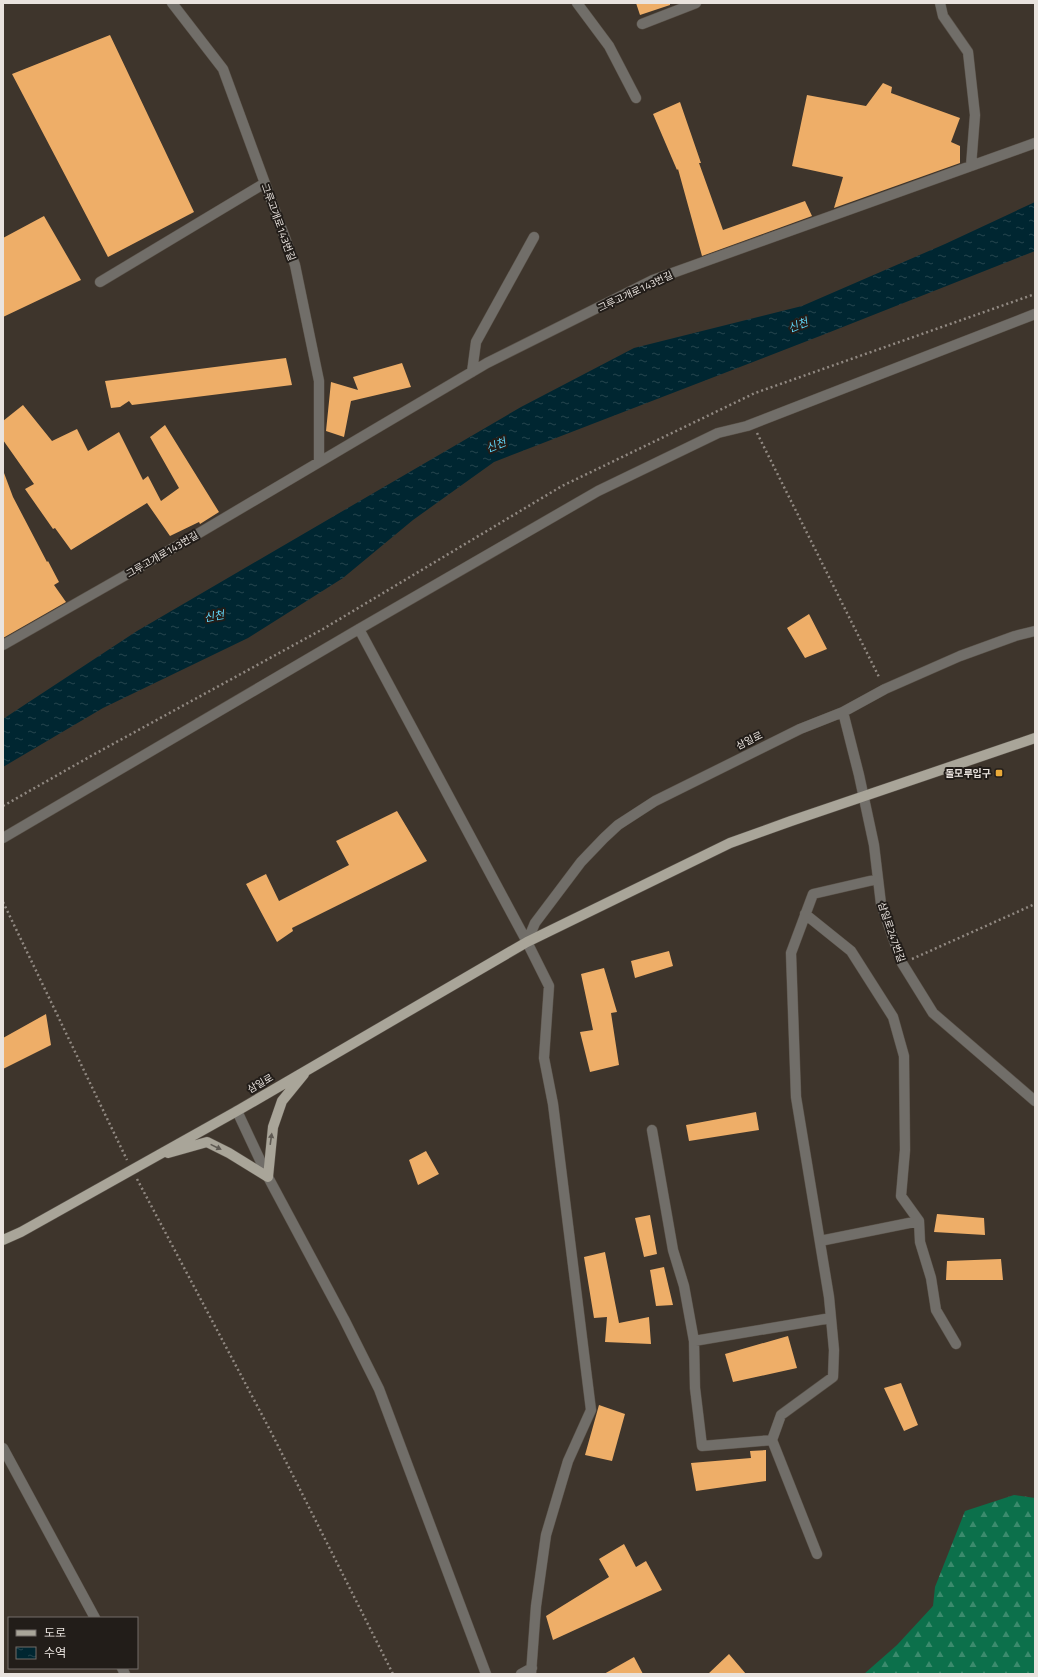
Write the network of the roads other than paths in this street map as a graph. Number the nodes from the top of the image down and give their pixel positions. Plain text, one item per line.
1 (172, 3) edge
2 (577, 3) edge
3 (696, 3) edge
4 (940, 3) edge
5 (642, 24) dead end
6 (636, 98) dead end
7 (1035, 143) edge
8 (971, 166) junction
9 (265, 183) junction
10 (534, 237) dead end
11 (100, 282) dead end
12 (1035, 314) edge
13 (472, 372) junction
14 (320, 462) junction
15 (358, 629) junction
16 (1035, 631) edge
17 (3, 645) edge
18 (843, 712) junction
19 (1035, 738) edge
20 (863, 796) junction
21 (3, 838) edge
22 (878, 879) junction
23 (805, 914) junction
24 (527, 942) junction
25 (308, 1069) junction
26 (1035, 1101) edge
27 (237, 1111) junction
28 (652, 1130) dead end
29 (152, 1157) junction
30 (268, 1177) junction
31 (919, 1221) junction
32 (3, 1240) edge
33 (820, 1240) junction
34 (831, 1318) junction
35 (694, 1341) junction
36 (956, 1344) dead end
37 (772, 1440) junction
38 (3, 1448) edge
39 (817, 1554) dead end
40 (94, 1617) edge
41 (532, 1671) edge
42 (486, 1674) edge
43 (521, 1674) edge

1 - 9 street, 그루고개로143번길
2 - 6 street
3 - 5 street
4 - 8 street
7 - 8 street, 그루고개로143번길
8 - 13 street, 그루고개로143번길
9 - 11 street
9 - 14 street, 그루고개로143번길
10 - 13 street
12 - 15 street
13 - 14 street, 그루고개로143번길
14 - 17 street, 그루고개로143번길
15 - 21 street
15 - 24 street
16 - 18 street, 삼일로
18 - 20 street, 삼일로247번길
18 - 24 street, 삼일로
19 - 20 main road, 삼일로
20 - 22 street, 삼일로247번길
20 - 24 main road, 삼일로
22 - 23 street
22 - 26 street, 삼일로247번길
23 - 31 street
23 - 33 street
24 - 25 main road, 삼일로
24 - 41 street
25 - 27 main road, 삼일로
30 -> 25 main road
27 - 29 main road, 삼일로
27 - 30 street
28 - 35 street
29 -> 30 main road
29 - 32 main road, 삼일로
30 - 42 street
31 - 33 street
31 - 36 street
33 - 34 street
34 - 35 street
34 - 37 street
35 - 37 street
37 - 39 street
38 - 40 street
41 - 43 street

